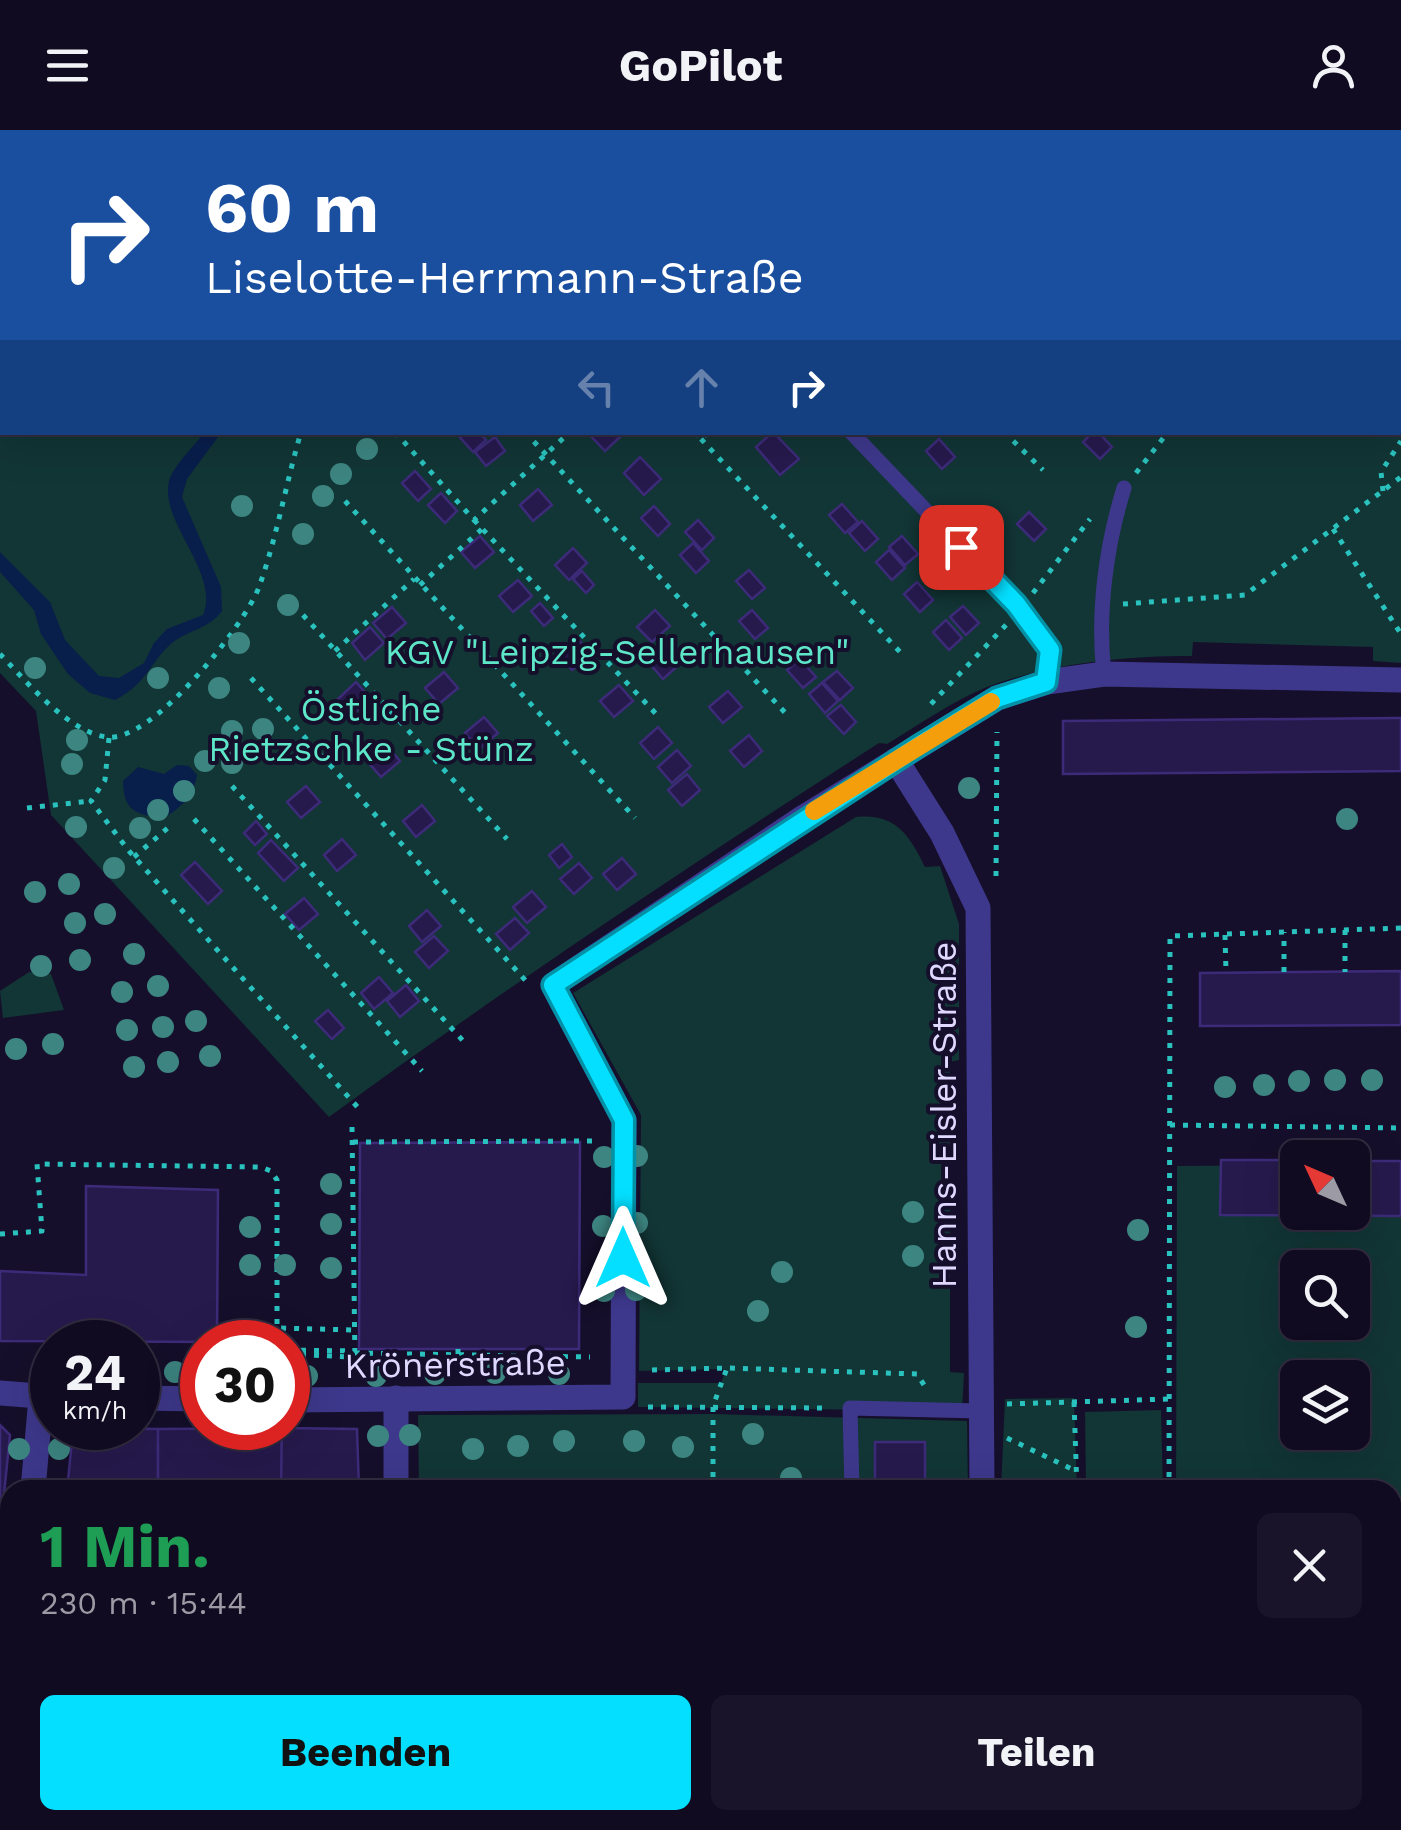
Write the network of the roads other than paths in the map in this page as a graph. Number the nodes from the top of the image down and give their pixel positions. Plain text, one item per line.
1 (854, 435) edge
2 (1124, 488) road end
3 (1104, 674) junction
4 (1401, 680) edge
5 (1046, 682) junction
6 (896, 760) junction
7 (0, 1393) edge
8 (30, 1396) edge
9 (396, 1398) junction
10 (310, 1400) edge
11 (990, 1408) junction
12 (40, 1450) edge
13 (35, 1480) edge
14 (396, 1480) edge
15 (852, 1480) edge
16 (983, 1480) edge

1 - 5 lane
2 - 3 lane
3 - 4 street
3 - 5 street
5 - 6 street
6 - 9 street, Krönerstraße
6 - 11 street, Hanns-Eisler-Straße
7 - 8 street
9 - 10 street, Krönerstraße
9 - 14 street
11 - 15 lane
11 - 16 street, Hanns-Eisler-Straße
12 - 13 street

